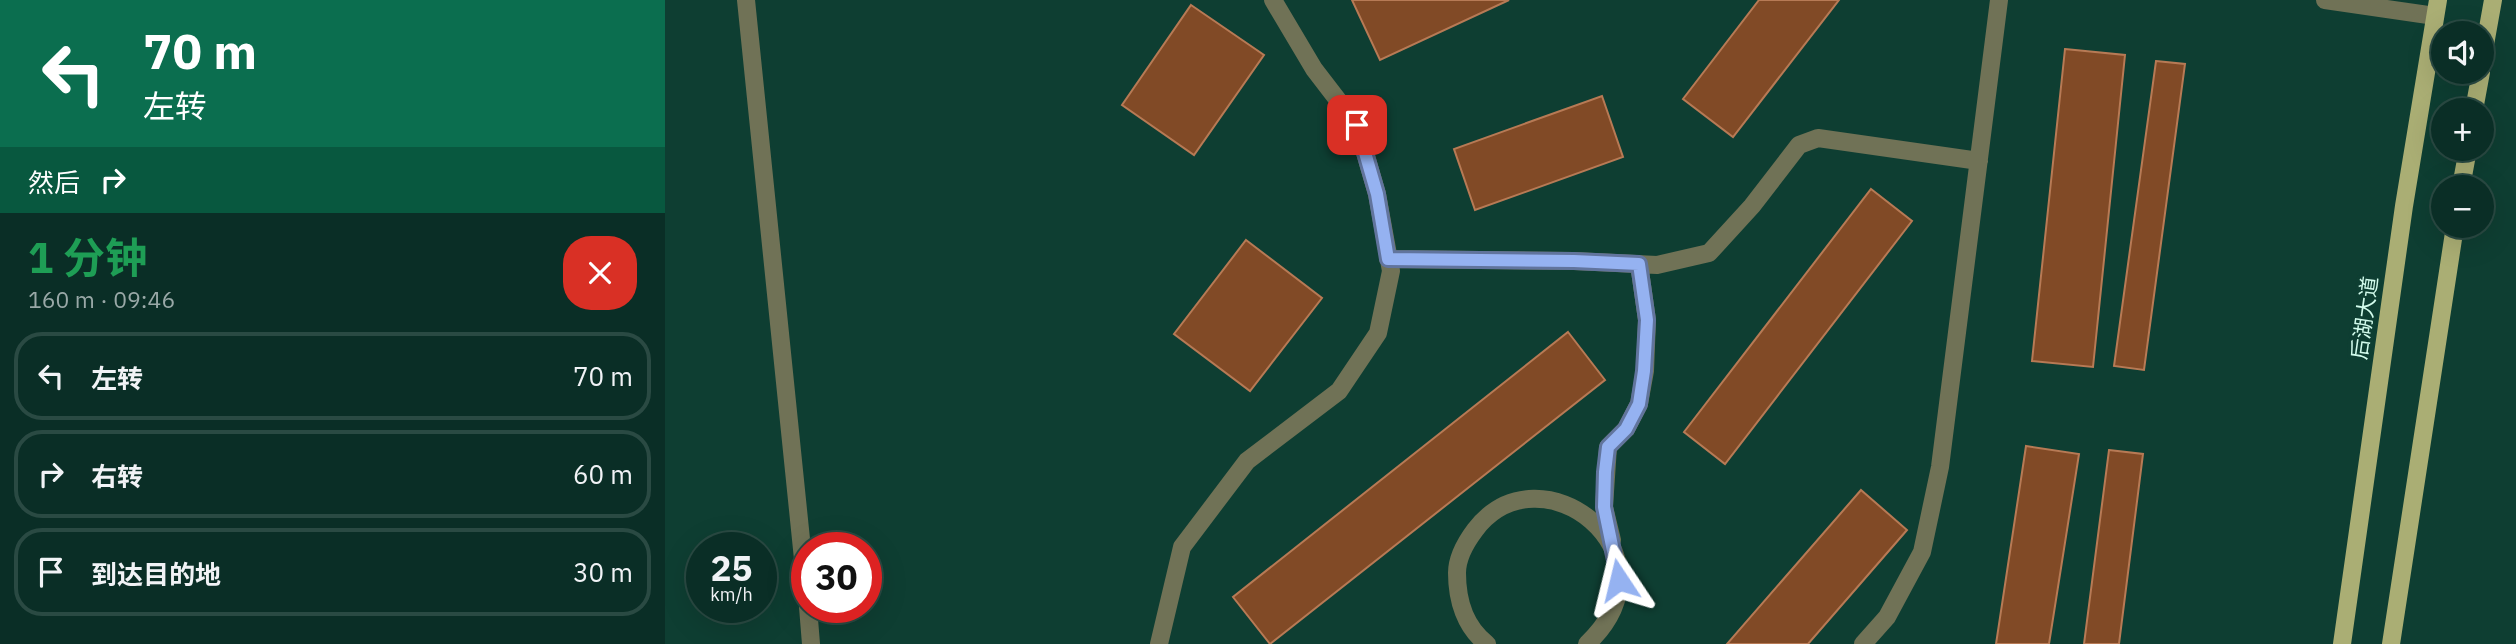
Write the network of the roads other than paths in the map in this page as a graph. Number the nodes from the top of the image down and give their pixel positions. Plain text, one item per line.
1 (746, 0) edge
2 (1273, 0) edge
3 (1999, 0) edge
4 (2325, 0) edge
5 (2493, 0) edge
6 (2436, 8) edge
7 (2489, 21) edge
8 (1979, 161) junction
9 (2453, 238) edge
10 (1388, 259) junction
11 (1639, 264) junction
12 (800, 532) edge
13 (1615, 554) junction
14 (809, 623) edge
15 (811, 644) edge
16 (1160, 644) edge
17 (1487, 644) edge
18 (1587, 644) edge
19 (1863, 644) edge
20 (2342, 644) edge
21 (2391, 644) edge

1 - 12 street
2 - 10 street
3 - 8 street
4 - 6 street
5 - 7 main road
6 - 20 main road, 后湖大道
8 - 11 street
8 - 19 street
9 - 21 main road
10 - 11 street
10 - 16 street
11 - 13 street
13 - 17 street
13 - 18 street
14 - 15 street

